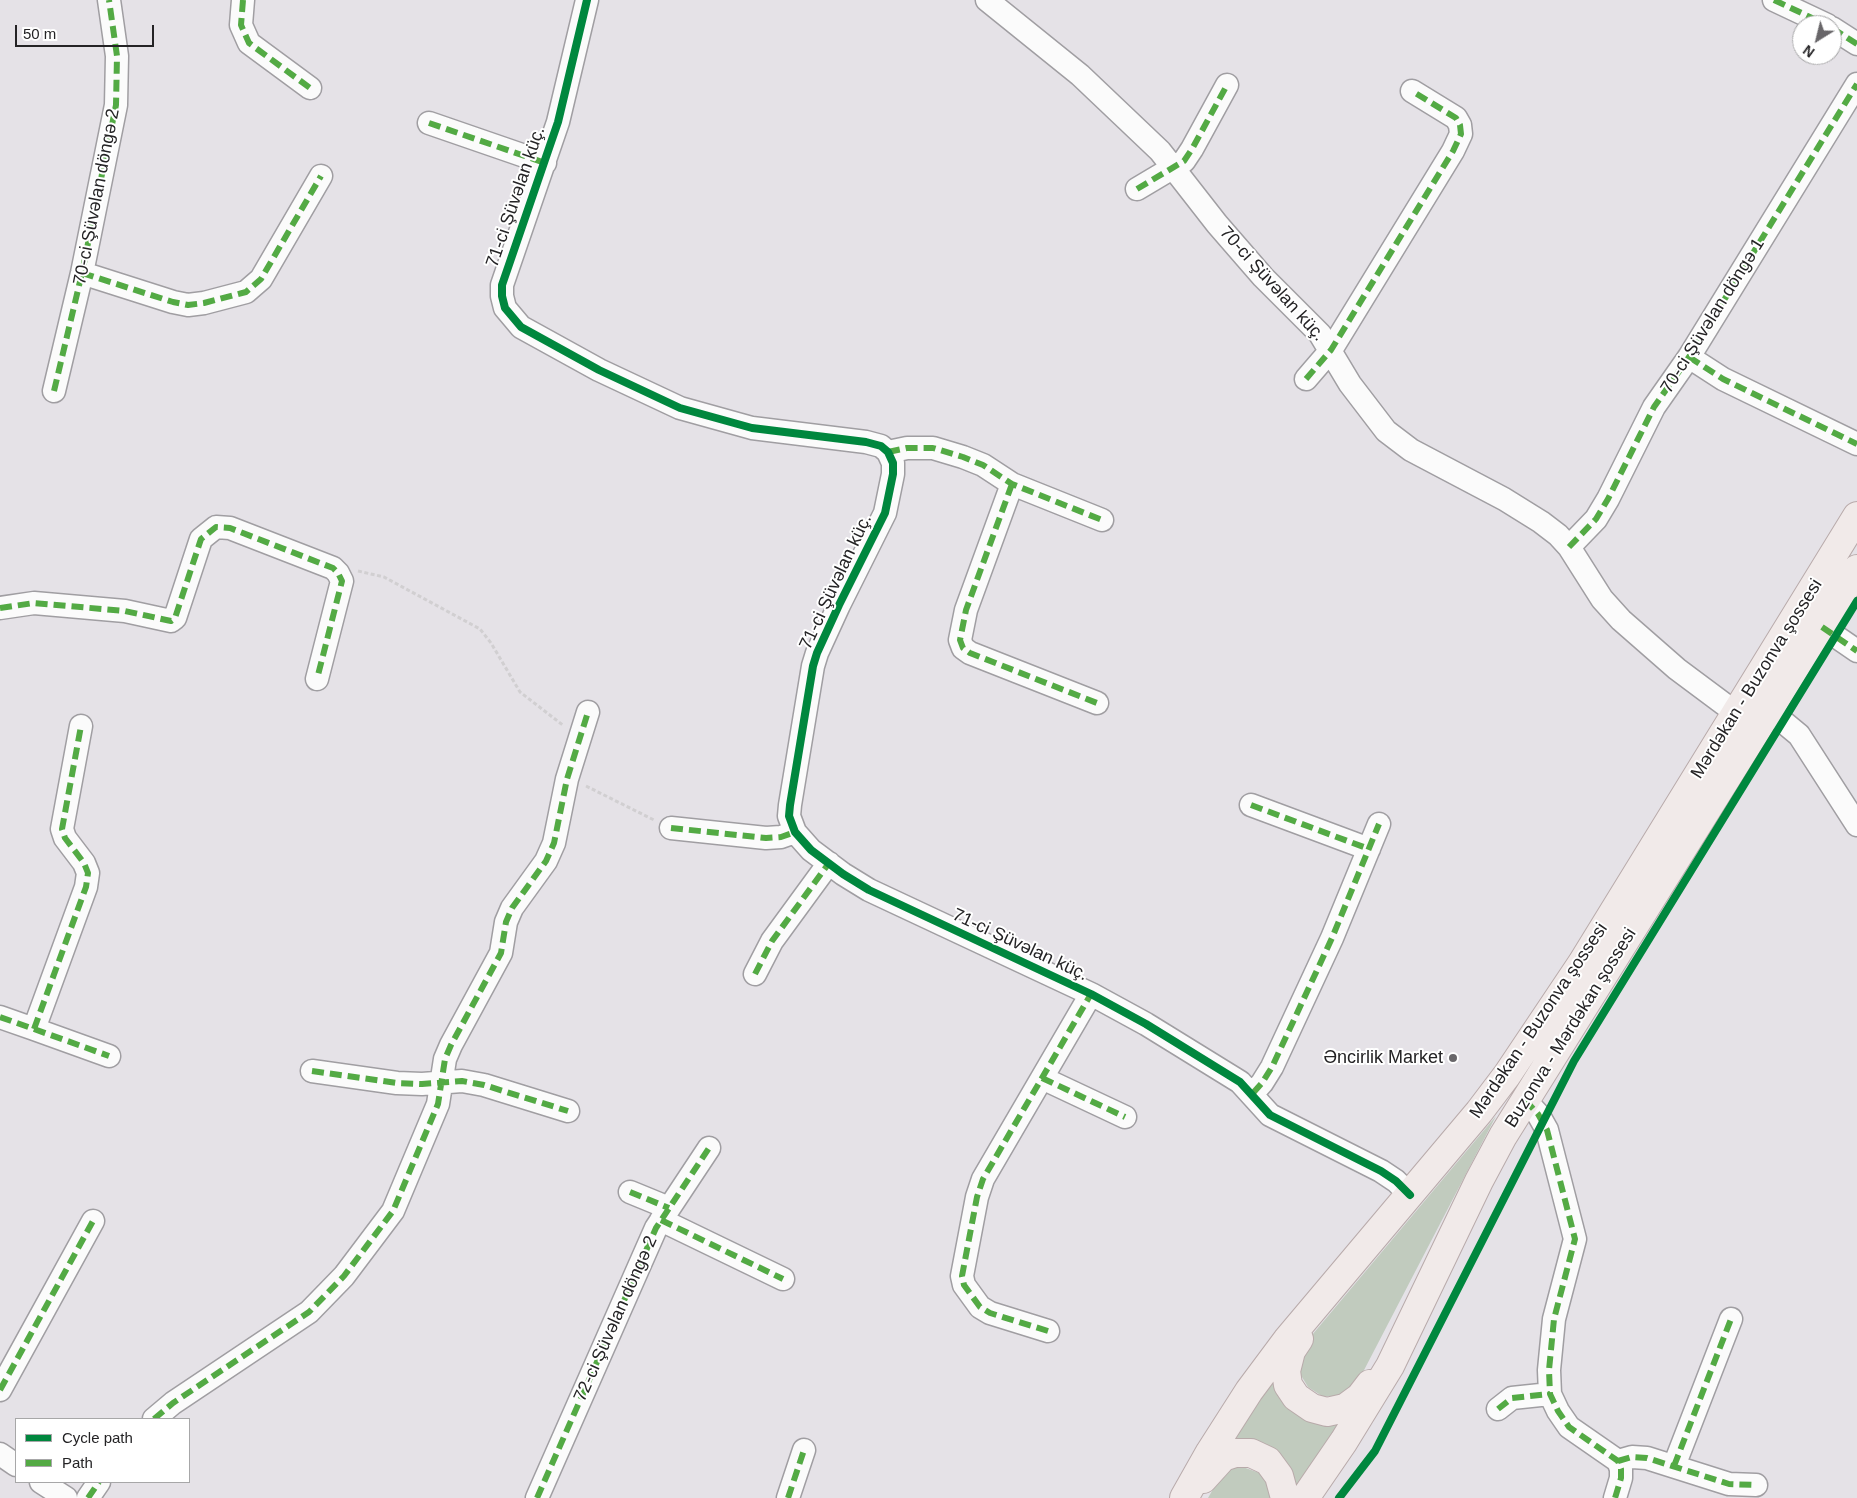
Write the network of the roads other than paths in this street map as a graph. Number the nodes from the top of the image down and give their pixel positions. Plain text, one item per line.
1 (109, 0) edge
2 (242, 0) edge
3 (587, 0) edge
4 (987, 0) edge
5 (1774, 0) edge
6 (1806, 15) edge
7 (1842, 34) edge
8 (1857, 44) edge
9 (1857, 84) edge
10 (1227, 85) dead end
11 (310, 88) dead end
12 (1412, 91) dead end
13 (429, 123) dead end
14 (545, 163) junction
15 (1175, 168) junction
16 (321, 176) dead end
17 (1137, 189) dead end
18 (82, 273) junction
19 (1331, 350) junction
20 (1689, 357) junction
21 (1306, 379) dead end
22 (54, 391) dead end
23 (1857, 444) edge
24 (888, 452) junction
25 (1012, 484) junction
26 (1857, 516) edge
27 (1102, 520) dead end
28 (1569, 547) junction
29 (1857, 569) edge
30 (0, 608) edge
31 (1822, 626) junction
32 (1857, 651) edge
33 (317, 679) dead end
34 (1097, 703) dead end
35 (1770, 711) junction
36 (588, 712) dead end
37 (1736, 713) junction
38 (81, 726) dead end
39 (1252, 804) dead end
40 (1379, 824) dead end
41 (1857, 825) edge
42 (671, 828) road end
43 (795, 832) junction
44 (1369, 849) junction
45 (829, 863) junction
46 (755, 974) dead end
47 (1091, 994) junction
48 (0, 1017) edge
49 (34, 1029) junction
50 (109, 1056) dead end
51 (312, 1071) dead end
52 (1042, 1078) junction
53 (443, 1082) junction
54 (1252, 1093) junction
55 (1525, 1100) junction
56 (568, 1111) dead end
57 (1124, 1117) dead end
58 (709, 1148) dead end
59 (630, 1192) dead end
60 (1410, 1195) junction
61 (665, 1214) junction
62 (93, 1221) dead end
63 (1339, 1277) junction
64 (783, 1279) dead end
65 (1731, 1319) dead end
66 (1409, 1329) junction
67 (1048, 1331) dead end
68 (0, 1390) edge
69 (1550, 1394) junction
70 (1498, 1409) dead end
71 (155, 1418) edge
72 (804, 1450) dead end
73 (0, 1454) edge
74 (1618, 1461) junction
75 (15, 1464) edge
76 (1674, 1466) junction
77 (44, 1483) edge
78 (99, 1483) edge
79 (1756, 1486) dead end
80 (66, 1498) edge
81 (88, 1498) edge
82 (537, 1498) edge
83 (788, 1498) edge
84 (1186, 1498) edge
85 (1285, 1498) edge
86 (1305, 1498) edge
87 (1615, 1498) edge

1 - 18 street, 70-ci Şüvəlan döngə 2
2 - 11 street
3 - 14 street, 71-ci Şüvəlan küç.
4 - 15 street, 70-ci Şüvəlan küç.
5 - 6 street
7 - 8 street
9 - 20 street, 70-ci Şüvəlan döngə 1
10 - 15 street
12 - 19 street
13 - 14 street
14 - 24 street, 71-ci Şüvəlan küç.
15 - 17 street
15 - 19 street, 70-ci Şüvəlan küç.
16 - 18 street
18 - 22 street, 70-ci Şüvəlan döngə 2
19 - 21 street
19 - 28 street, 70-ci Şüvəlan küç.
20 - 23 street
20 - 28 street, 70-ci Şüvəlan döngə 1
24 - 25 street
24 - 43 street, 71-ci Şüvəlan küç.
25 - 27 street
25 - 34 street
26 - 37 main road, Mərdəkan - Buzonva şossesi
28 - 37 street, 70-ci Şüvəlan küç.
29 - 31 main road, Buzonva - Mərdəkan şossesi
30 - 33 street
31 - 32 street
31 - 35 main road, Buzonva - Mərdəkan şossesi
35 - 41 street
35 - 55 main road, Buzonva - Mərdəkan şossesi
36 - 53 street
37 - 60 main road, Mərdəkan - Buzonva şossesi
38 - 49 street
39 - 44 street
40 - 44 street
42 - 43 street
43 - 45 street, 71-ci Şüvəlan küç.
44 - 54 street
45 - 46 street
45 - 47 street, 71-ci Şüvəlan küç.
47 - 52 street
47 - 54 street, 71-ci Şüvəlan küç.
48 - 49 street
49 - 50 street
51 - 53 street
52 - 57 street
52 - 67 street
53 - 56 street
53 - 71 street
54 - 60 street, 71-ci Şüvəlan küç.
55 - 66 main road, Buzonva - Mərdəkan şossesi
55 - 69 street
58 - 61 street, 72-ci Şüvəlan döngə 2
59 - 61 street
60 - 63 main road, Mərdəkan - Buzonva şossesi
61 - 64 street
61 - 82 street, 72-ci Şüvəlan döngə 2
62 - 68 street
63 - 66 main road
63 - 84 main road, Mərdəkan - Buzonva şossesi
65 - 76 street
66 - 86 main road, Buzonva - Mərdəkan şossesi
69 - 70 street
69 - 74 street
72 - 83 street
73 - 75 street
74 - 76 street
74 - 87 street
76 - 79 street
77 - 80 street
78 - 81 street
84 - 85 main road

